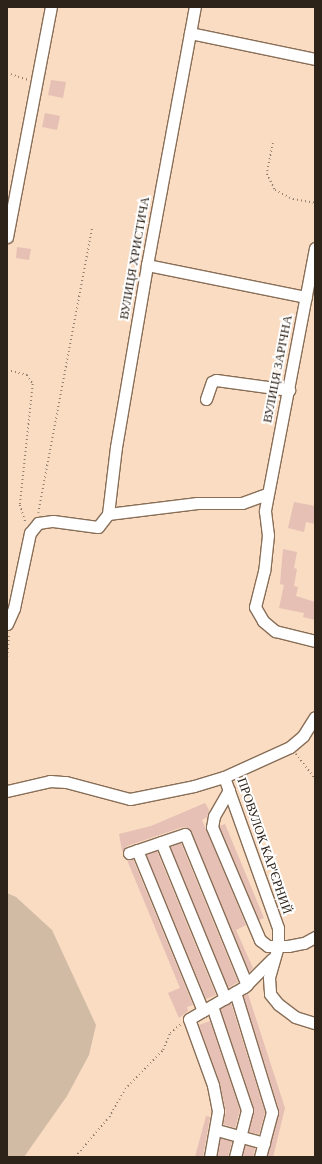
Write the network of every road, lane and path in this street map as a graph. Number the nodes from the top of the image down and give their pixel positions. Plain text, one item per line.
1 (51, 7) edge
2 (195, 7) edge
3 (190, 33) junction
4 (315, 59) edge
5 (7, 73) edge
6 (37, 82) junction
7 (273, 143) dead end
8 (315, 202) edge
9 (92, 227) dead end
10 (7, 237) edge
11 (315, 248) edge
12 (147, 265) junction
13 (306, 297) junction
14 (7, 370) edge
15 (289, 390) junction
16 (206, 399) dead end
17 (267, 494) junction
18 (108, 514) junction
19 (38, 523) junction
20 (30, 533) junction
21 (7, 624) edge
22 (315, 641) edge
23 (7, 657) edge
24 (314, 723) edge
25 (290, 746) junction
26 (224, 777) junction
27 (315, 778) edge
28 (229, 790) junction
29 (7, 791) edge
30 (161, 842) junction
31 (315, 937) edge
32 (277, 951) junction
33 (247, 984) junction
34 (235, 992) junction
35 (225, 998) junction
36 (207, 1008) junction
37 (189, 1019) junction
38 (315, 1023) edge
39 (217, 1130) junction
40 (240, 1136) junction
41 (264, 1143) junction
42 (75, 1157) edge
43 (210, 1157) edge
44 (235, 1157) edge
45 (260, 1157) edge

1 - 6 street
2 - 3 street, ВУЛИЦЯ ХРИСТИЧА
3 - 4 street
3 - 12 street, ВУЛИЦЯ ХРИСТИЧА
5 - 6 path
6 - 10 street
7 - 8 path
9 - 19 path
11 - 13 street, ВУЛИЦЯ ЗАРІЧНА
12 - 13 street
12 - 18 street, ВУЛИЦЯ ХРИСТИЧА
13 - 15 street, ВУЛИЦЯ ЗАРІЧНА
14 - 20 path
15 - 16 street
15 - 17 street, ВУЛИЦЯ ЗАРІЧНА
17 - 18 street
17 - 22 street, ВУЛИЦЯ ЗАРІЧНА
18 - 19 street
19 - 20 street
20 - 21 street
21 - 23 path
24 - 25 street, ПРОВУЛОК КАР'ЄРНИЙ
25 - 26 street, ПРОВУЛОК КАР'ЄРНИЙ
25 - 27 path
26 - 28 street, ПРОВУЛОК КАР'ЄРНИЙ
26 - 29 street
28 - 32 street, ПРОВУЛОК КАР'ЄРНИЙ
28 - 32 street
30 - 33 street
30 - 35 street
30 - 36 street
31 - 32 street
32 - 33 street
32 - 38 street, ПРОВУЛОК КАР'ЄРНИЙ
33 - 34 street
34 - 35 street
34 - 41 street
35 - 36 street
36 - 37 street
36 - 40 street
37 - 39 street
37 - 42 path
39 - 40 street
39 - 43 street
40 - 41 street
40 - 44 street
41 - 45 street

